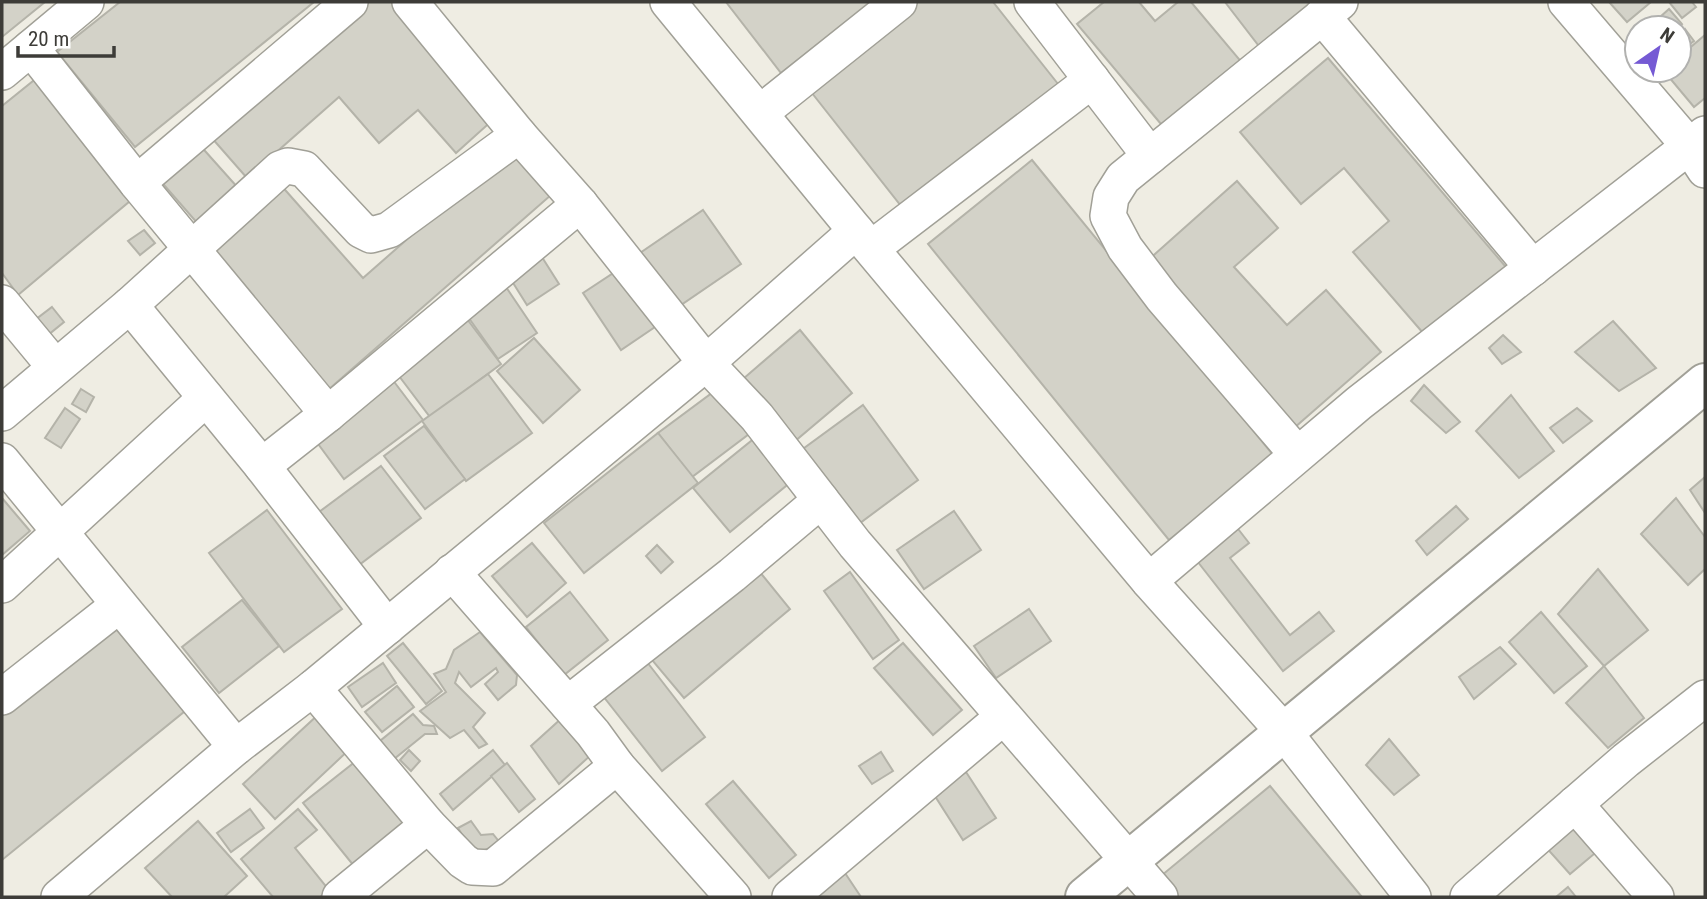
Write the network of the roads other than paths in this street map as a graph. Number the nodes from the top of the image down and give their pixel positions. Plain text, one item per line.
1 (86, 2) edge
2 (351, 2) edge
3 (410, 2) edge
4 (668, 2) edge
5 (899, 2) edge
6 (1032, 2) edge
7 (1566, 2) edge
8 (1331, 9) edge
9 (32, 48) junction
10 (2, 72) edge
11 (1092, 80) junction
12 (760, 113) junction
13 (519, 135) junction
14 (1700, 151) edge
15 (1150, 156) junction
16 (137, 183) junction
17 (580, 204) junction
18 (864, 239) junction
19 (191, 249) junction
20 (1533, 268) junction
21 (2, 303) edge
22 (130, 305) junction
23 (706, 363) junction
24 (55, 367) junction
25 (1705, 383) edge
26 (206, 398) junction
27 (2, 413) edge
28 (328, 414) junction
29 (1297, 454) junction
30 (2, 461) edge
31 (261, 466) junction
32 (821, 500) junction
33 (61, 531) junction
34 (452, 572) junction
35 (1149, 581) junction
36 (2, 585) edge
37 (118, 605) junction
38 (387, 627) junction
39 (313, 688) junction
40 (2, 697) edge
41 (1705, 698) edge
42 (568, 704) junction
43 (1003, 717) junction
44 (1284, 732) junction
45 (236, 747) junction
46 (617, 766) junction
47 (1575, 804) junction
48 (428, 825) junction
49 (1129, 860) junction
50 (353, 893) edge
51 (59, 897) edge
52 (733, 897) edge
53 (790, 897) edge
54 (1085, 897) edge
55 (1160, 897) edge
56 (1413, 897) edge
57 (1468, 897) edge
58 (1656, 897) edge

1 - 9 street
2 - 16 street
3 - 13 street
4 - 12 street
5 - 12 street
6 - 11 street
7 - 14 street
8 - 15 street
8 - 20 street
9 - 10 street
9 - 16 street
11 - 15 street
11 - 18 street
12 - 18 street
13 - 17 street
13 - 19 street
14 - 20 street
15 - 29 street
16 - 19 street
17 - 23 street
17 - 28 street
18 - 23 street
18 - 35 street
19 - 22 street
19 - 28 street
20 - 29 street
21 - 24 street
22 - 24 street
22 - 26 street
23 - 32 street
23 - 34 street
24 - 27 street
25 - 44 main road
26 - 31 street
26 - 33 street
28 - 31 street
29 - 35 street
30 - 33 street
31 - 38 street
32 - 42 street
32 - 43 street
33 - 36 street
33 - 37 street
34 - 38 street
34 - 42 street
35 - 44 street
37 - 40 street
37 - 45 street
38 - 39 street
39 - 45 street
39 - 48 street
41 - 47 street
42 - 46 street
43 - 49 street
43 - 53 street
44 - 49 main road
44 - 56 street
45 - 51 street
46 - 48 street
46 - 52 street
47 - 57 street
47 - 58 street
48 - 50 street
49 - 54 main road
49 - 55 street

